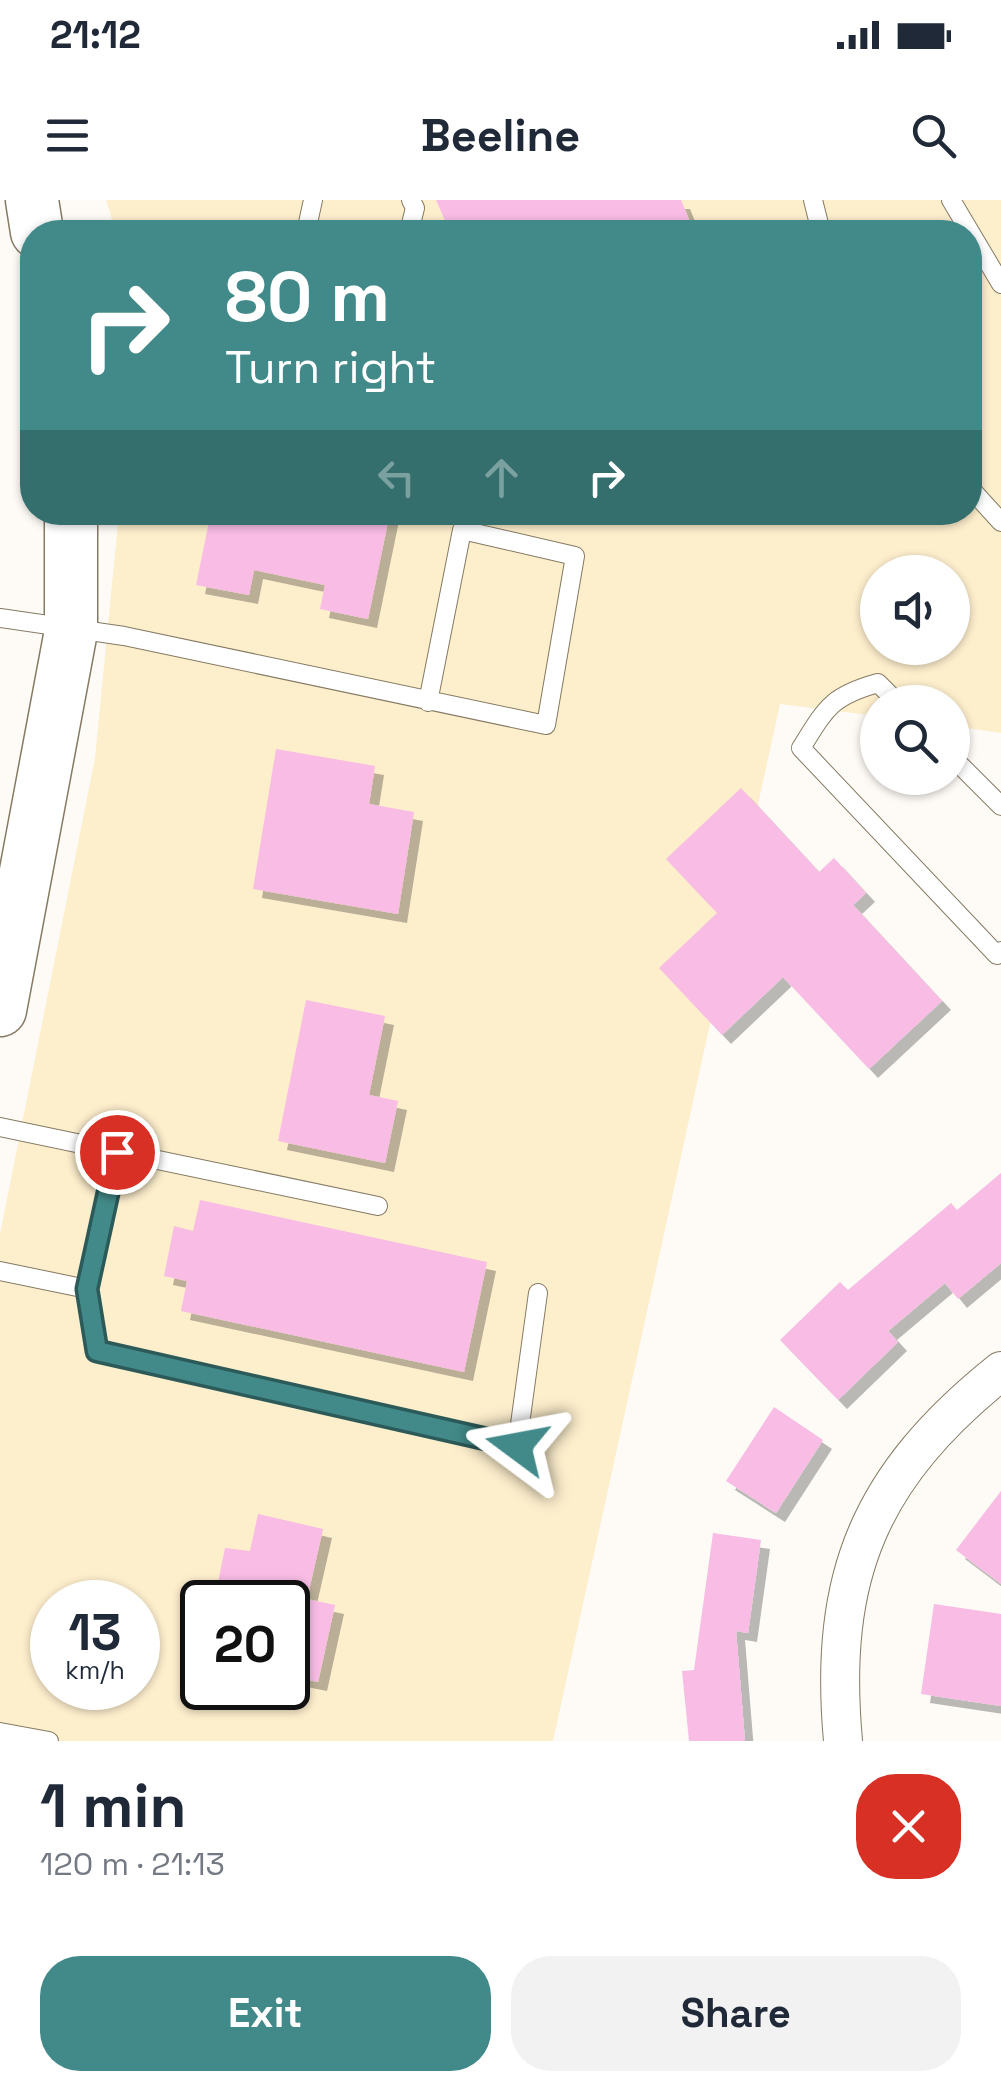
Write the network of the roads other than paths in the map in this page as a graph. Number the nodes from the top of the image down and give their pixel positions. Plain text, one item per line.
1 (982, 251) edge
2 (1001, 284) edge
3 (982, 501) edge
4 (1001, 522) edge
5 (71, 525) edge
6 (0, 618) edge
7 (71, 631) junction
8 (860, 690) edge
9 (428, 702) junction
10 (970, 776) edge
11 (1001, 806) edge
12 (999, 953) edge
13 (0, 1010) edge
14 (0, 1127) edge
15 (117, 1152) junction
16 (378, 1206) dead end
17 (0, 1271) edge
18 (87, 1289) junction
19 (538, 1293) dead end
20 (1001, 1371) edge
21 (1, 1735) edge
22 (49, 1741) edge
23 (844, 1741) edge

1 - 2 lane
3 - 4 lane
5 - 7 main road
6 - 7 lane
7 - 9 lane
7 - 13 main road
8 - 12 lane
9 - 9 lane
10 - 11 lane
14 - 15 lane
15 - 16 lane
15 - 18 lane
17 - 18 lane
18 - 19 lane
20 - 23 street
21 - 22 lane

